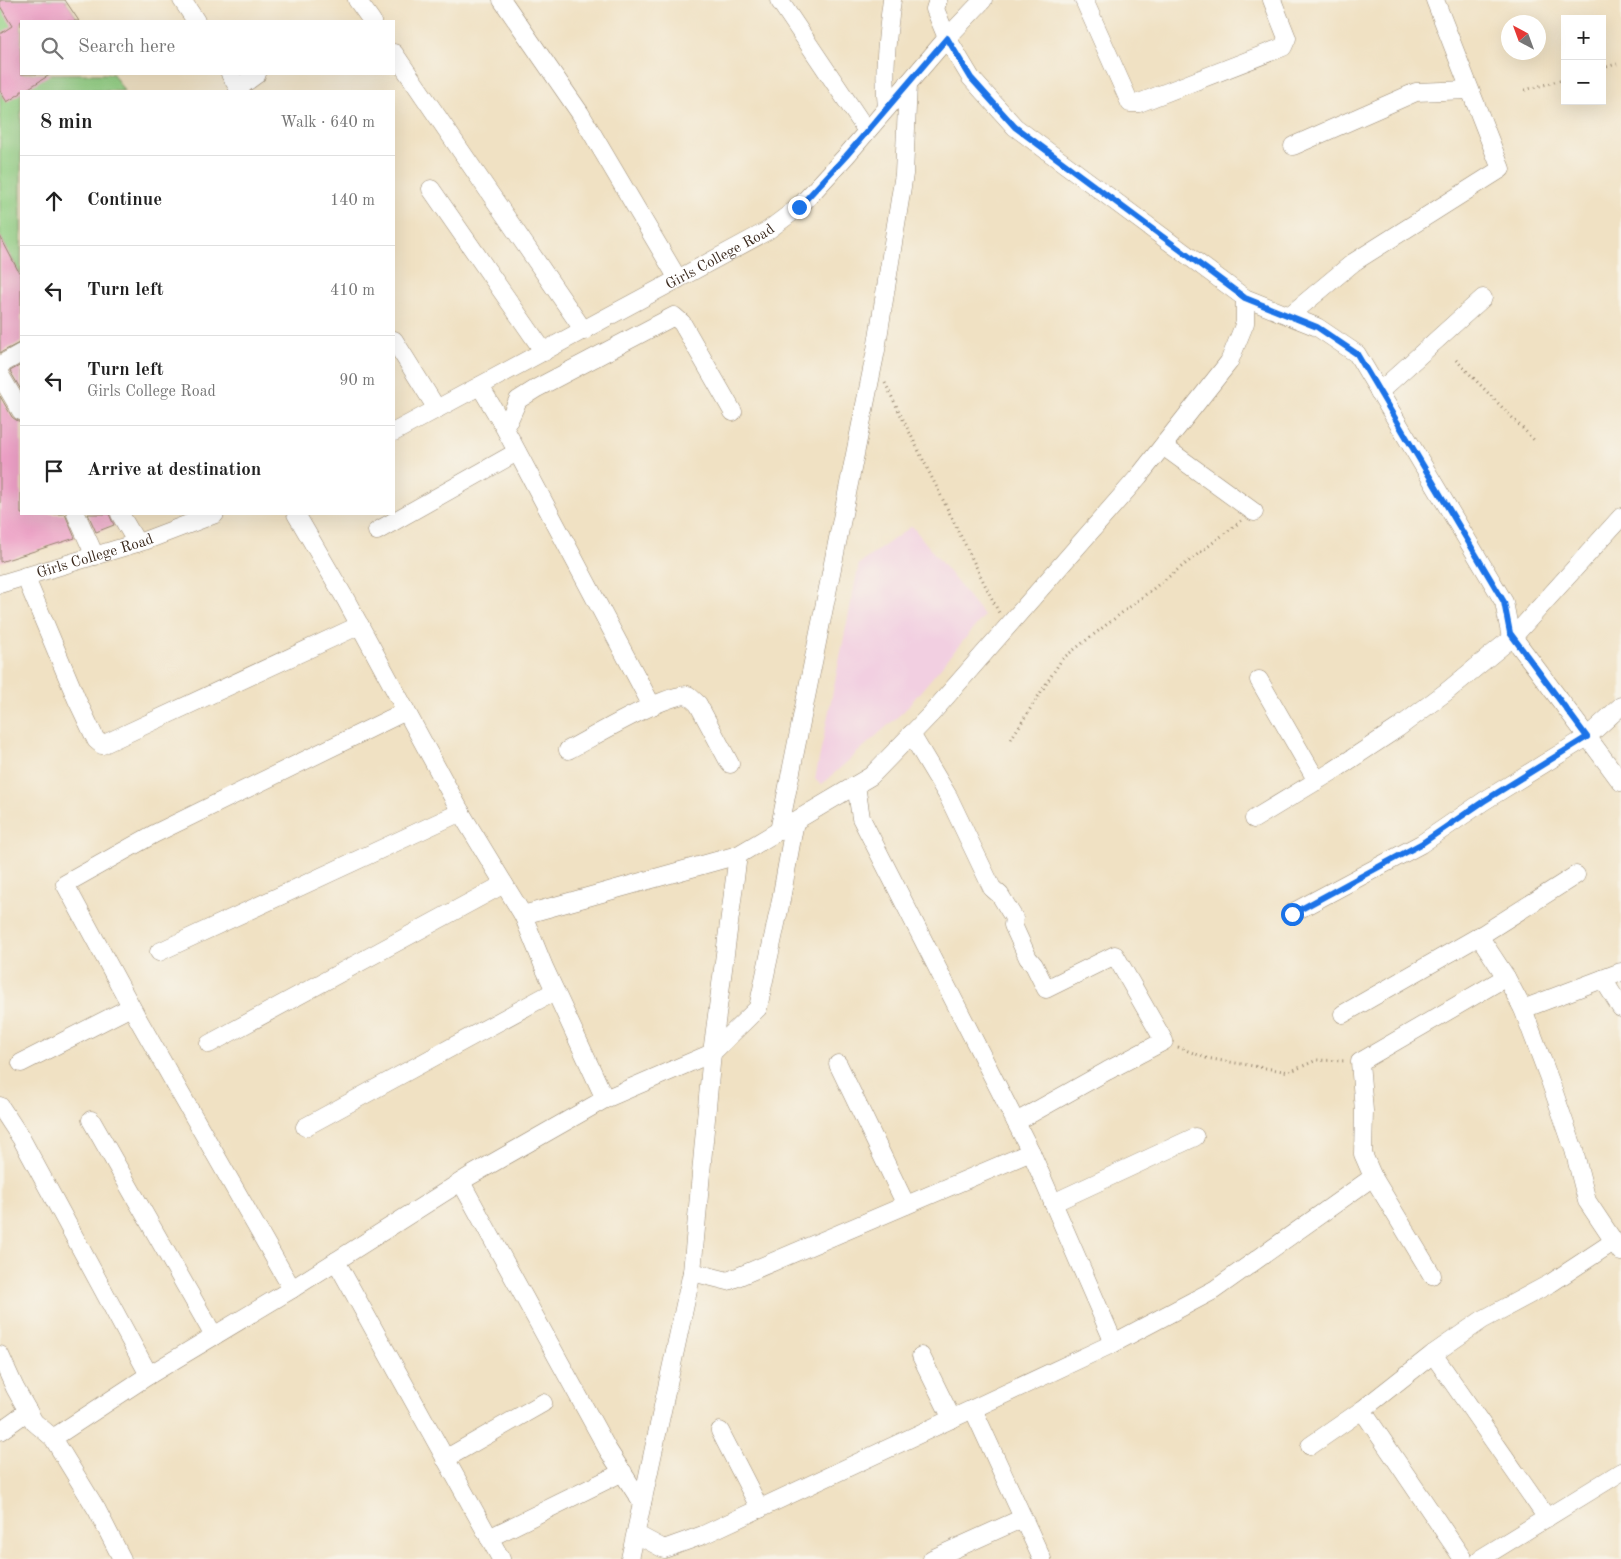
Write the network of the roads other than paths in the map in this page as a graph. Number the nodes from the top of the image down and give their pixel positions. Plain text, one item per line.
1 (182, 0) edge
2 (357, 0) edge
3 (502, 0) edge
4 (779, 0) edge
5 (892, 0) edge
6 (938, 0) edge
7 (983, 0) edge
8 (1084, 0) edge
9 (1272, 0) edge
10 (1435, 0) edge
11 (195, 20) edge
12 (371, 20) edge
13 (947, 38) junction
14 (395, 54) edge
15 (255, 75) edge
16 (908, 83) junction
17 (236, 84) edge
18 (1469, 90) junction
19 (887, 108) junction
20 (867, 131) junction
21 (1293, 146) dead end
22 (430, 189) dead end
23 (678, 279) junction
24 (1245, 298) junction
25 (1483, 298) dead end
26 (1290, 316) junction
27 (584, 330) junction
28 (395, 342) edge
29 (544, 352) junction
30 (20, 354) edge
31 (0, 365) edge
32 (0, 375) edge
33 (480, 386) junction
34 (1379, 392) junction
35 (20, 409) edge
36 (437, 410) junction
37 (733, 412) dead end
38 (503, 425) junction
39 (395, 431) edge
40 (1163, 446) junction
41 (517, 452) junction
42 (1254, 512) road end
43 (76, 515) edge
44 (121, 515) edge
45 (212, 515) edge
46 (297, 515) edge
47 (1621, 517) edge
48 (377, 531) dead end
49 (136, 543) junction
50 (95, 556) junction
51 (25, 576) junction
52 (0, 584) edge
53 (360, 625) junction
54 (1514, 638) junction
55 (1259, 680) dead end
56 (652, 706) junction
57 (1621, 706) edge
58 (406, 711) junction
59 (911, 734) junction
60 (1587, 737) junction
61 (568, 750) dead end
62 (730, 764) dead end
63 (1317, 780) junction
64 (1621, 782) edge
65 (856, 785) junction
66 (461, 812) junction
67 (1254, 819) dead end
68 (795, 821) junction
69 (779, 831) junction
70 (738, 855) junction
71 (1576, 875) dead end
72 (504, 884) junction
73 (1292, 914) dead end
74 (523, 915) junction
75 (1479, 936) junction
76 (159, 952) dead end
77 (1621, 972) edge
78 (1506, 977) junction
79 (1603, 979) junction
80 (555, 991) junction
81 (131, 1007) junction
82 (1621, 1008) edge
83 (1523, 1009) junction
84 (1343, 1014) dead end
85 (209, 1044) dead end
86 (712, 1053) junction
87 (21, 1063) dead end
88 (838, 1064) dead end
89 (605, 1099) junction
90 (0, 1106) edge
91 (90, 1120) dead end
92 (1016, 1122) junction
93 (305, 1127) dead end
94 (1195, 1137) dead end
95 (1031, 1152) junction
96 (1373, 1177) junction
97 (461, 1182) junction
98 (1053, 1203) junction
99 (906, 1205) junction
100 (1617, 1247) edge
101 (336, 1261) junction
102 (692, 1272) junction
103 (1432, 1275) dead end
104 (292, 1289) junction
105 (214, 1336) junction
106 (1114, 1343) junction
107 (1433, 1354) junction
108 (0, 1355) edge
109 (921, 1356) dead end
110 (149, 1375) junction
111 (542, 1403) dead end
112 (973, 1408) junction
113 (1362, 1410) junction
114 (28, 1411) junction
115 (952, 1419) junction
116 (0, 1431) edge
117 (720, 1431) dead end
118 (53, 1438) junction
119 (1310, 1446) dead end
120 (445, 1459) junction
121 (623, 1472) junction
122 (1621, 1472) edge
123 (642, 1503) junction
124 (760, 1509) junction
125 (1023, 1518) junction
126 (1547, 1518) junction
127 (636, 1534) junction
128 (489, 1538) junction
129 (667, 1554) edge
130 (119, 1558) edge
131 (501, 1559) edge
132 (630, 1559) edge
133 (932, 1559) edge
134 (1042, 1559) edge
135 (1463, 1559) edge
136 (1480, 1559) edge

1 - 11 street
2 - 12 street
3 - 23 street
4 - 20 street
5 - 19 street
6 - 13 street
7 - 13 street, Girls College Road
8 - 9 street
10 - 18 street
13 - 16 street, Girls College Road
13 - 24 street
14 - 27 street
15 - 17 street
16 - 19 street, Girls College Road
16 - 69 street
18 - 21 street
18 - 26 street
19 - 20 street, Girls College Road
20 - 23 street, Girls College Road
22 - 29 street
23 - 27 street, Girls College Road
24 - 26 street
24 - 40 street
25 - 34 street
26 - 34 street
27 - 29 street, Girls College Road
28 - 36 street
29 - 33 street, Girls College Road
30 - 31 street
32 - 35 street
33 - 36 street, Girls College Road
33 - 38 street
34 - 54 street
36 - 39 street, Girls College Road
37 - 38 street
38 - 41 street
40 - 42 street
40 - 59 street
41 - 48 street
41 - 56 street
43 - 50 street
44 - 49 street
45 - 49 street, Girls College Road
46 - 53 street
47 - 54 street
49 - 50 street, Girls College Road
50 - 51 street, Girls College Road
51 - 52 street, Girls College Road
51 - 53 street
53 - 58 street
54 - 60 street
54 - 63 street
55 - 63 street
56 - 61 street
56 - 62 street
57 - 60 street
58 - 66 street
58 - 81 street
59 - 65 street
59 - 92 street
60 - 64 street
60 - 73 street
63 - 67 street
65 - 68 street
65 - 92 street
66 - 72 street
66 - 76 street
68 - 69 street
68 - 86 street
69 - 70 street
70 - 74 street
70 - 86 street
71 - 75 street
72 - 74 street
72 - 85 street
74 - 80 street
75 - 78 street
75 - 84 street
77 - 79 street
78 - 83 street
78 - 96 street
79 - 82 street
79 - 83 street
80 - 89 street
80 - 93 street
81 - 87 street
81 - 104 street
83 - 100 street
86 - 89 street
86 - 102 street
88 - 99 street
89 - 97 street
90 - 110 street
91 - 105 street
92 - 95 street
94 - 98 street
95 - 98 street
95 - 99 street
96 - 103 street
96 - 106 street
97 - 101 street
97 - 121 street
98 - 106 street
99 - 102 street
100 - 107 street
101 - 104 street
101 - 120 street
102 - 123 street
104 - 105 street
105 - 110 street
106 - 112 street
107 - 113 street
107 - 126 street
108 - 114 street
109 - 115 street
110 - 118 street
111 - 120 street
112 - 115 street
112 - 125 street
113 - 119 street
113 - 135 street
114 - 116 street
114 - 118 street
115 - 124 street
117 - 124 street
118 - 130 street
120 - 128 street
121 - 123 street
121 - 128 street
122 - 126 street
123 - 127 street
124 - 129 street
125 - 133 street
125 - 134 street
126 - 136 street
127 - 129 street
127 - 132 street
128 - 131 street

